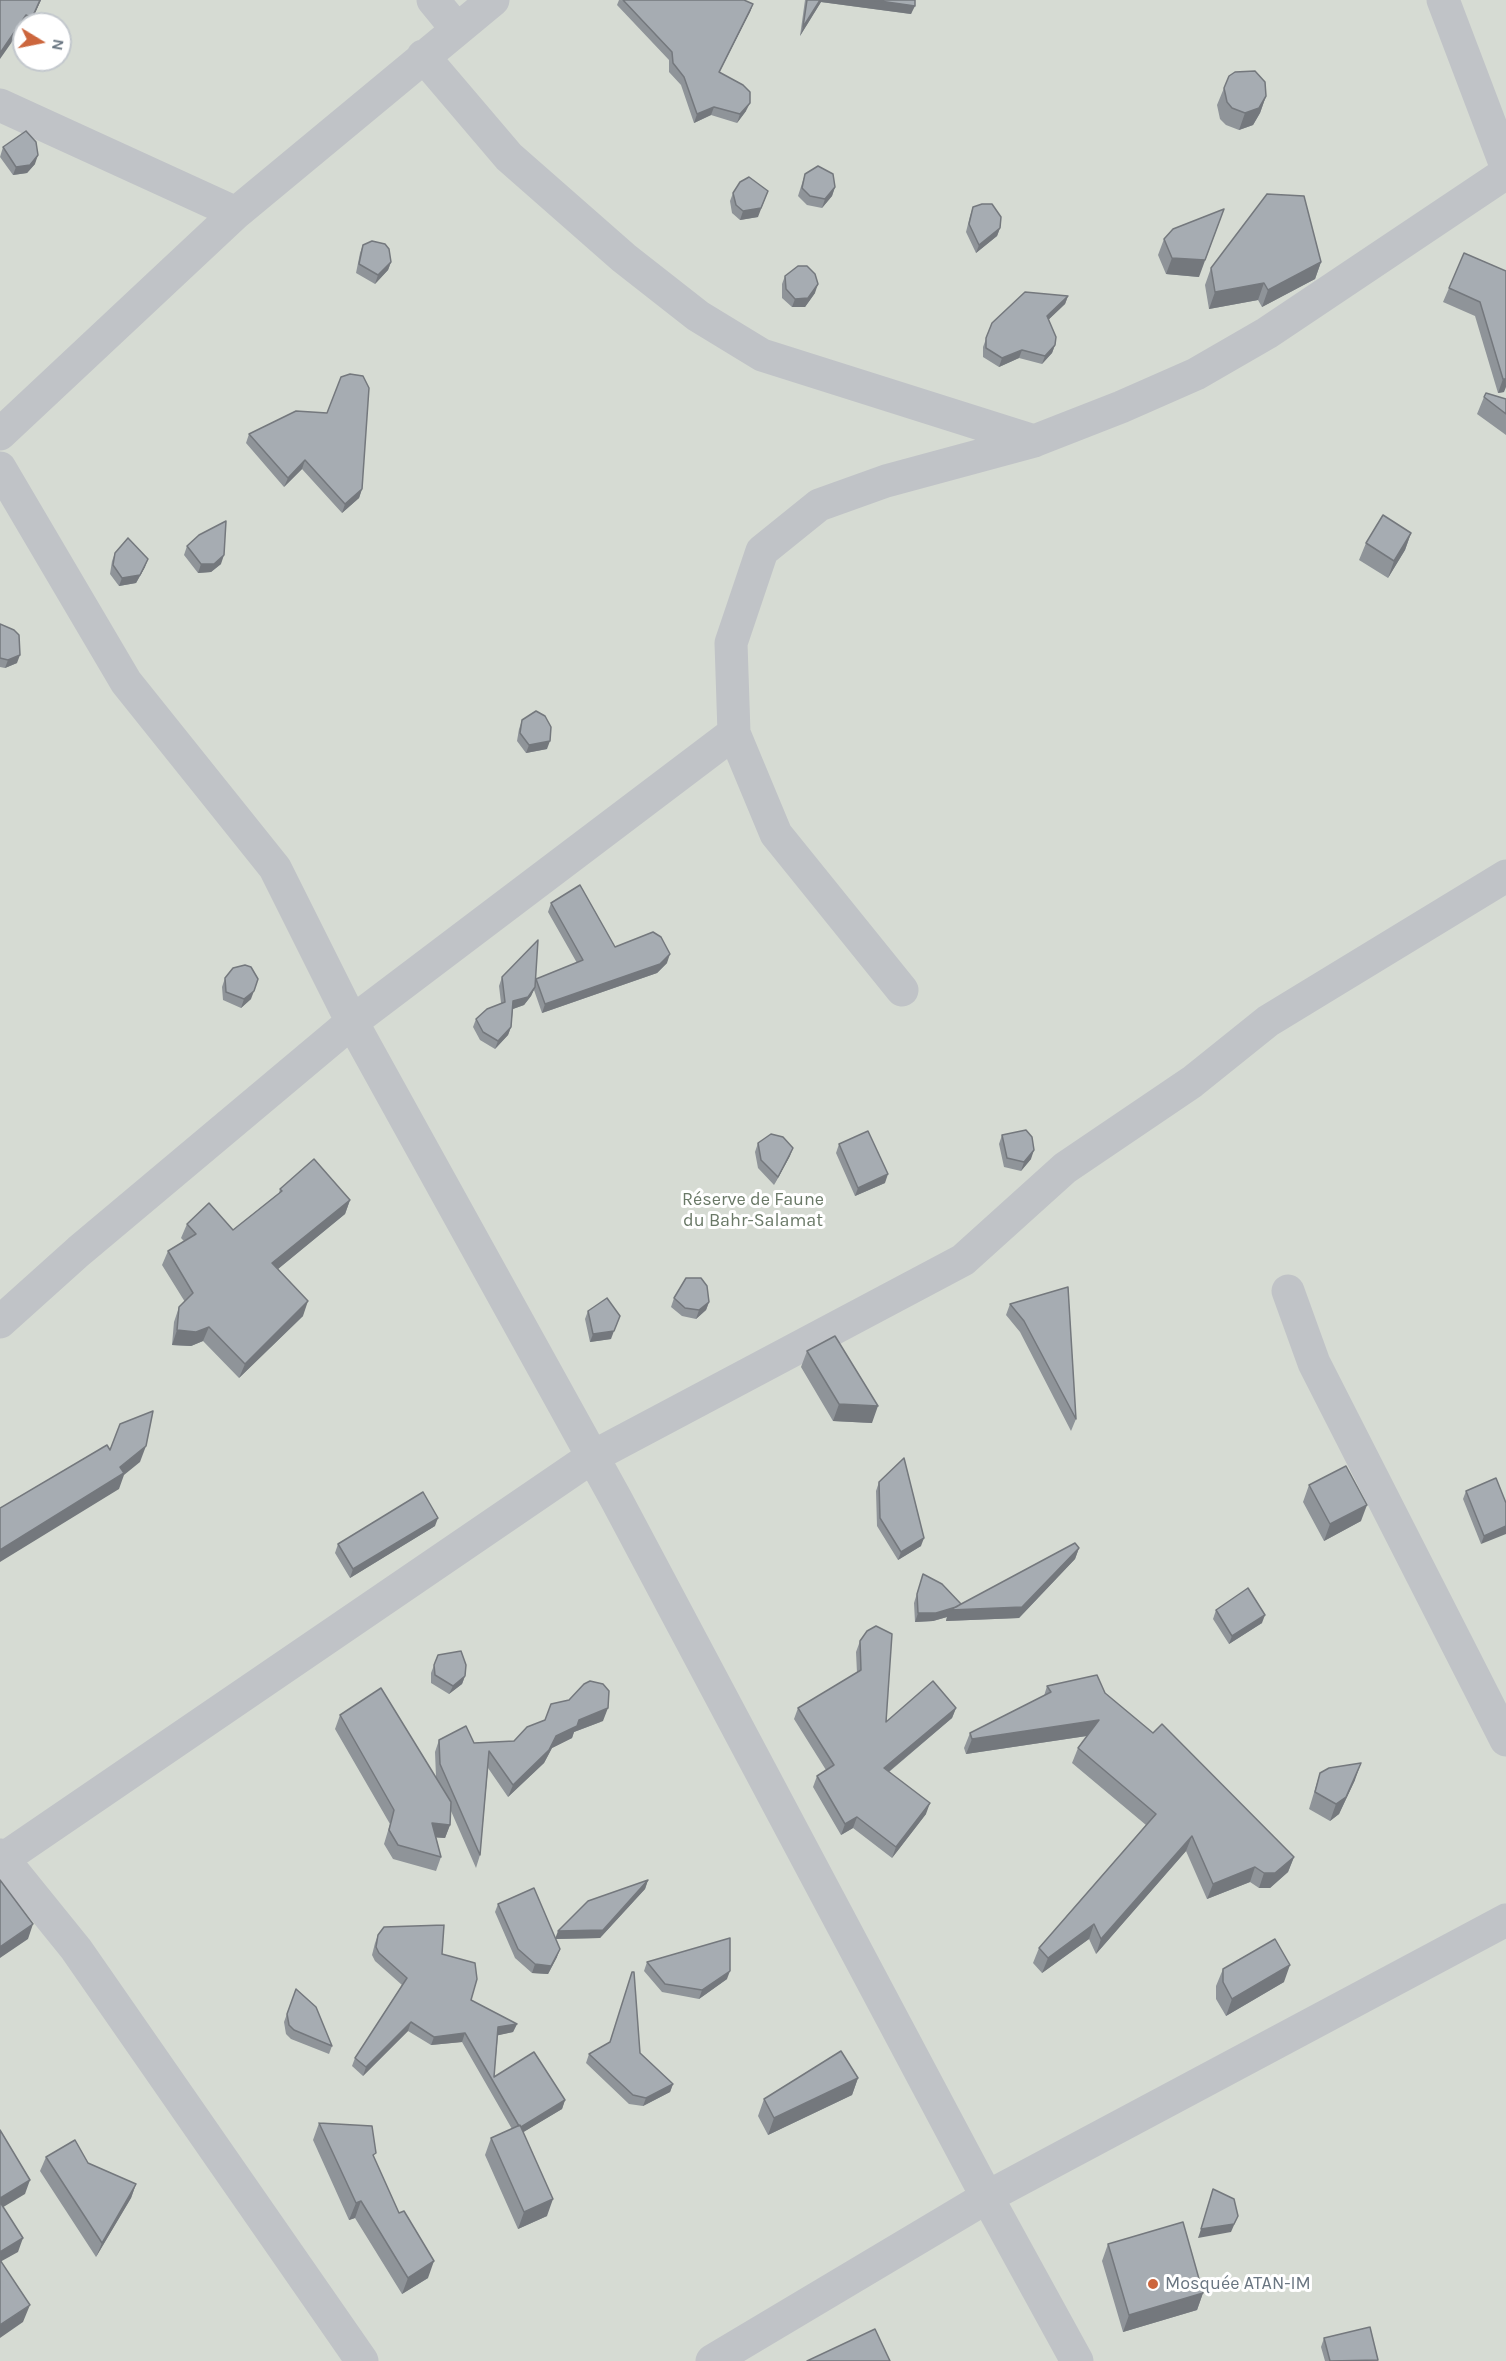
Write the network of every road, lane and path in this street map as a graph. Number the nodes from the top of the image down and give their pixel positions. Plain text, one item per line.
1 (433, 0) edge
2 (493, 0) edge
3 (1443, 0) edge
4 (456, 28) junction
5 (423, 56) junction
6 (0, 105) edge
7 (1506, 166) edge
8 (1506, 172) edge
9 (236, 213) junction
10 (0, 434) edge
11 (1034, 441) junction
12 (0, 468) edge
13 (734, 733) junction
14 (1506, 876) edge
15 (902, 990) dead end
16 (351, 1022) junction
17 (1287, 1290) dead end
18 (0, 1322) edge
19 (592, 1457) junction
20 (1506, 1740) edge
21 (1, 1858) edge
22 (1506, 1920) edge
23 (987, 2197) junction
24 (362, 2361) edge
25 (712, 2361) edge
26 (1077, 2361) edge

1 - 4 street
2 - 4 street
3 - 7 street
4 - 5 street
5 - 9 street
5 - 11 street
6 - 9 street
8 - 11 street
9 - 10 street
11 - 13 street
12 - 16 street
13 - 15 street
13 - 16 street
14 - 19 street
16 - 18 street
16 - 19 street
17 - 20 street
19 - 21 street
19 - 23 street
21 - 24 street
22 - 23 street
23 - 25 street
23 - 26 street

